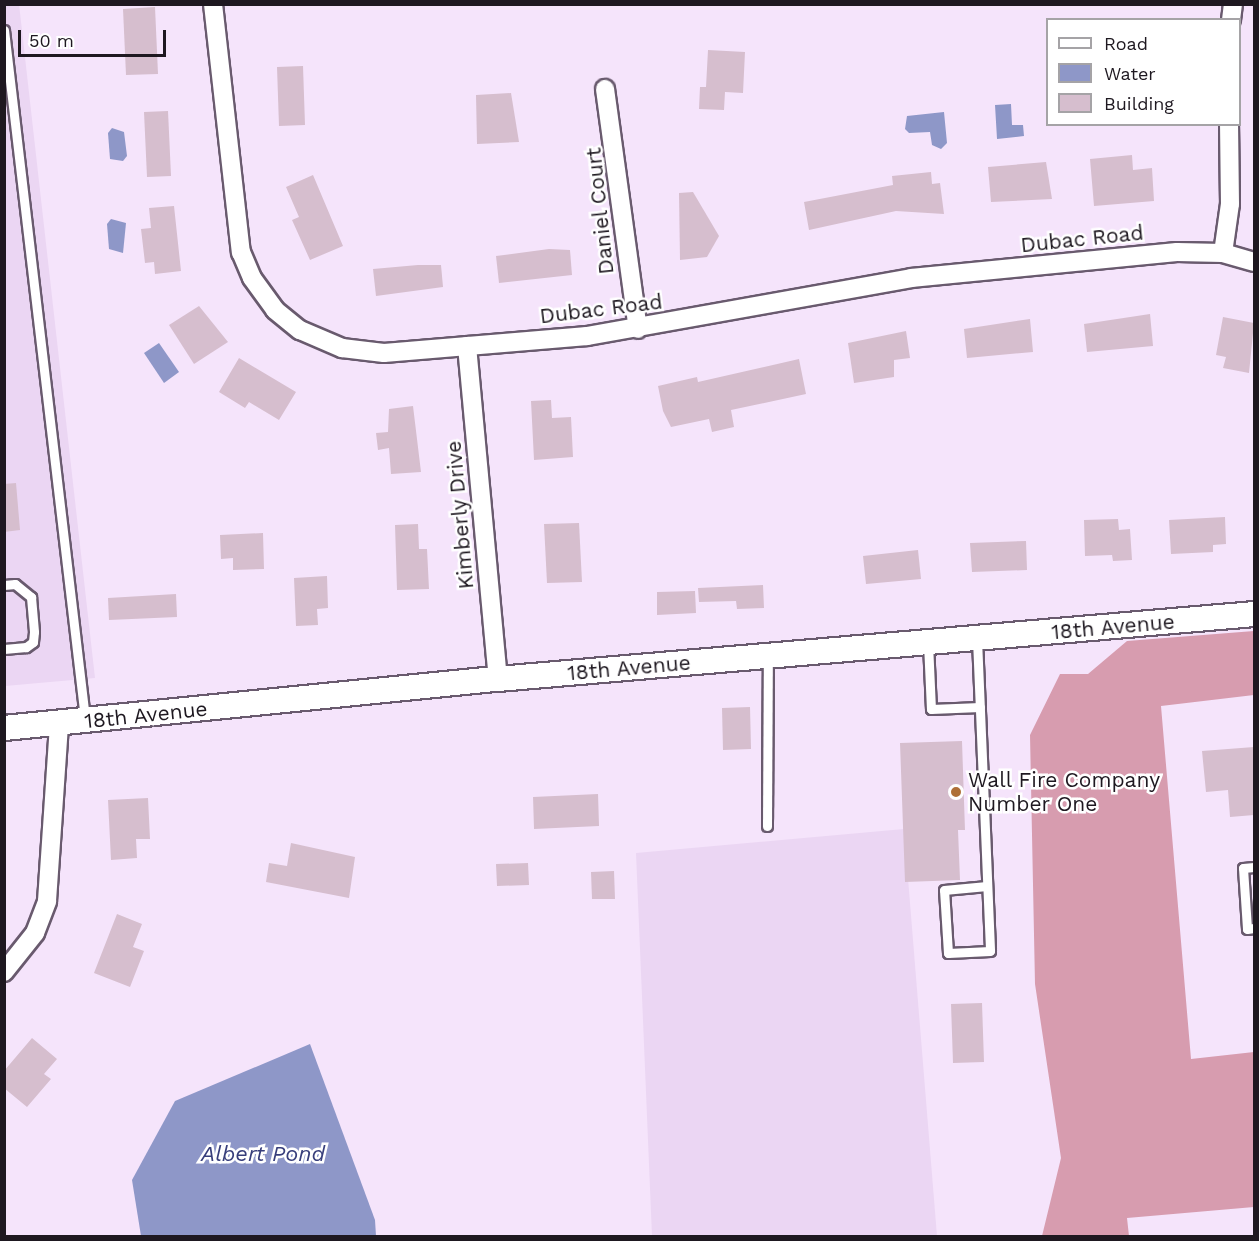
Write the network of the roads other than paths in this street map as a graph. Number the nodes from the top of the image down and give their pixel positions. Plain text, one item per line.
1 (213, 4) edge
2 (4, 30) edge
3 (605, 89) dead end
4 (1229, 126) edge
5 (1223, 253) junction
6 (1254, 262) edge
7 (638, 329) junction
8 (467, 346) junction
9 (4, 585) edge
10 (1254, 614) edge
11 (977, 639) junction
12 (928, 643) junction
13 (4, 649) edge
14 (768, 657) junction
15 (498, 679) junction
16 (980, 707) junction
17 (86, 721) junction
18 (58, 723) junction
19 (4, 728) edge
20 (767, 826) dead end
21 (1254, 867) edge
22 (987, 886) junction
23 (1254, 928) edge
24 (4, 972) edge

1 - 8 street, Dubac Road
2 - 17 lane
3 - 7 street, Daniel Court
4 - 5 street
5 - 6 street, Dubac Road
5 - 7 street, Dubac Road
7 - 8 street, Dubac Road
8 - 15 street, Kimberly Drive
9 - 13 lane
10 - 11 street, 18th Avenue
11 - 12 street, 18th Avenue
11 - 16 lane
12 - 14 street, 18th Avenue
12 - 16 lane
14 - 15 street, 18th Avenue
14 - 20 lane
15 - 17 street, 18th Avenue
16 - 22 lane
17 - 18 street, 18th Avenue
18 - 19 street, 18th Avenue
18 - 24 street
21 - 23 lane
22 - 22 lane

